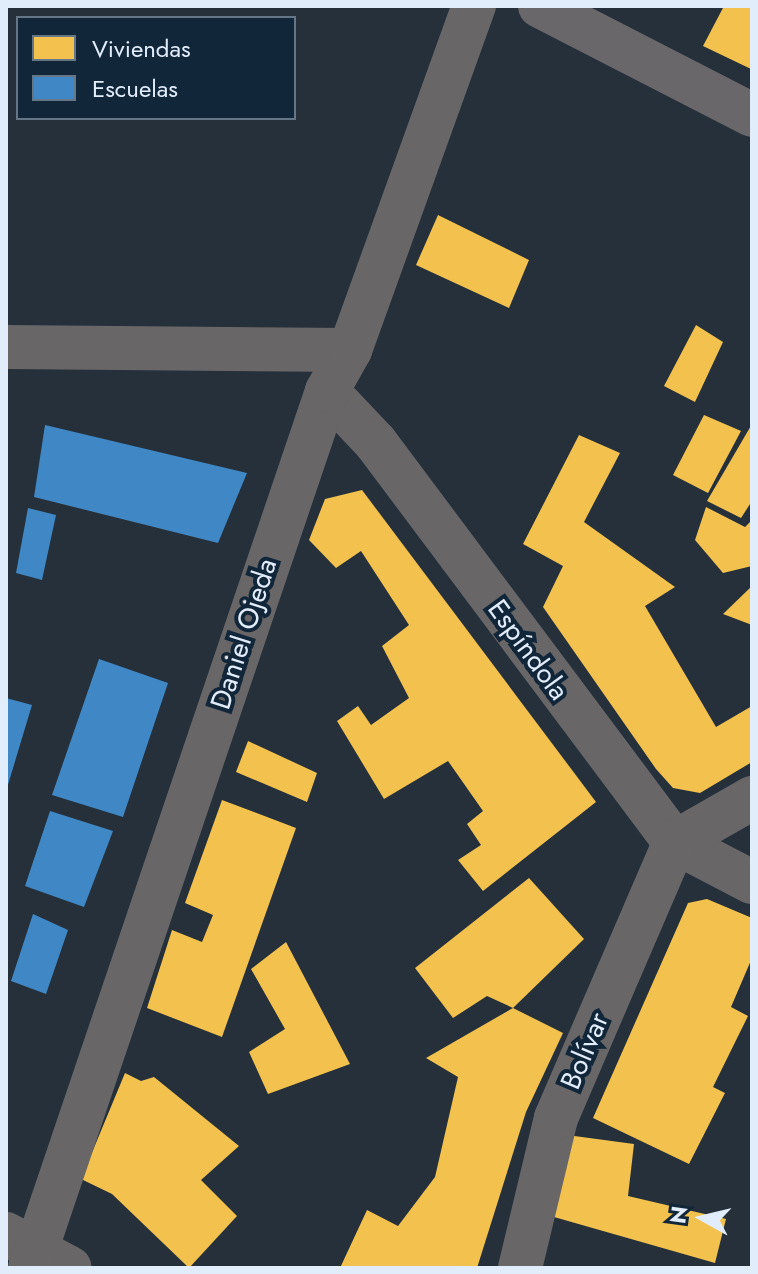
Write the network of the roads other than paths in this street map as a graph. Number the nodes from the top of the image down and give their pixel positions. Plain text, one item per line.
1 (474, 6) edge
2 (540, 6) edge
3 (752, 115) edge
4 (6, 347) edge
5 (350, 350) junction
6 (327, 391) junction
7 (752, 798) edge
8 (675, 842) junction
9 (752, 882) edge
10 (29, 1254) edge
11 (520, 1268) edge

1 - 5 street, Daniel Ojeda
2 - 3 main road
4 - 5 street
5 - 6 street, Daniel Ojeda
6 - 8 street, Espíndola
6 - 10 street, Daniel Ojeda
7 - 8 street
8 - 9 street, Espíndola
8 - 11 street, Bolívar

